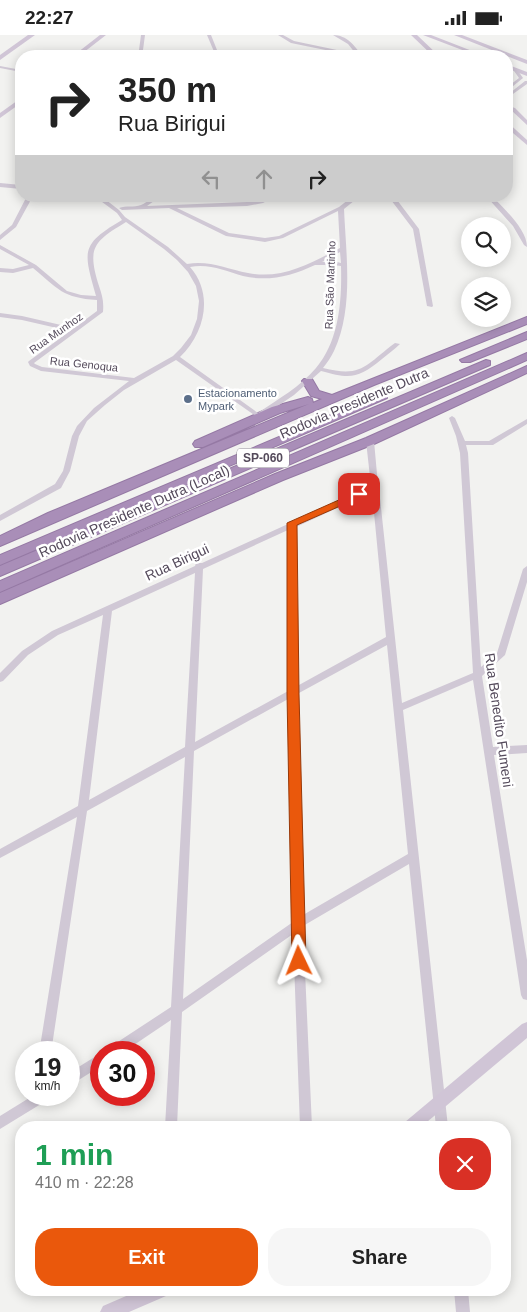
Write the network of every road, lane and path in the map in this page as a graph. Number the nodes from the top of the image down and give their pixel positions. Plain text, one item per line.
1 (32, 35) edge
2 (103, 35) edge
3 (144, 35) edge
4 (209, 35) edge
5 (280, 35) edge
6 (335, 35) edge
7 (414, 35) edge
8 (456, 35) edge
9 (428, 36) edge
10 (449, 43) junction
11 (424, 45) junction
12 (84, 50) edge
13 (141, 50) edge
14 (215, 50) edge
15 (330, 50) edge
16 (355, 50) edge
17 (429, 50) edge
18 (467, 50) edge
19 (471, 50) edge
20 (496, 50) edge
21 (513, 56) edge
22 (0, 58) edge
23 (520, 59) junction
24 (513, 60) edge
25 (527, 62) edge
26 (0, 67) edge
27 (514, 69) joint
28 (15, 70) edge
29 (527, 74) edge
30 (527, 82) edge
31 (513, 85) edge
32 (513, 93) edge
33 (15, 105) edge
34 (513, 111) edge
35 (0, 116) edge
36 (527, 123) edge
37 (513, 130) edge
38 (527, 143) edge
39 (0, 185) edge
40 (15, 186) edge
41 (27, 202) edge
42 (149, 202) edge
43 (245, 202) edge
44 (261, 202) edge
45 (350, 202) edge
46 (396, 202) edge
47 (494, 202) edge
48 (105, 203) edge
49 (238, 205) junction
50 (143, 206) junction
51 (169, 206) junction
52 (184, 206) junction
53 (342, 209) junction
54 (182, 212) junction
55 (122, 213) junction
56 (0, 238) edge
57 (527, 244) edge
58 (0, 247) edge
59 (342, 249) junction
60 (173, 254) junction
61 (199, 263) junction
62 (312, 265) junction
63 (342, 265) junction
64 (186, 266) junction
65 (34, 267) junction
66 (222, 269) junction
67 (0, 270) edge
68 (194, 275) junction
69 (101, 299) junction
70 (430, 306) dead end
71 (0, 315) edge
72 (527, 320) edge
73 (73, 330) junction
74 (527, 335) edge
75 (397, 345) dead end
76 (527, 345) edge
77 (527, 356) edge
78 (176, 357) junction
79 (32, 365) joint
80 (320, 369) junction
81 (527, 369) edge
82 (135, 380) junction
83 (308, 381) junction
84 (370, 383) junction
85 (484, 389) junction
86 (327, 396) junction
87 (259, 416) junction
88 (452, 418) dead end
89 (527, 421) edge
90 (350, 433) junction
91 (370, 441) junction
92 (463, 443) junction
93 (376, 487) junction
94 (0, 518) edge
95 (292, 523) junction
96 (0, 535) edge
97 (0, 541) edge
98 (0, 560) edge
99 (199, 565) junction
100 (527, 569) edge
101 (0, 571) edge
102 (0, 587) edge
103 (0, 599) edge
104 (108, 608) junction
105 (390, 639) junction
106 (476, 675) junction
107 (0, 679) edge
108 (293, 694) junction
109 (399, 708) junction
110 (190, 748) junction
111 (527, 749) edge
112 (489, 751) junction
113 (83, 808) junction
114 (0, 854) edge
115 (413, 857) junction
116 (298, 924) junction
117 (527, 995) edge
118 (176, 1010) junction
119 (527, 1029) edge
120 (47, 1041) edge
121 (129, 1041) edge
122 (439, 1103) junction
123 (26, 1106) edge
124 (171, 1121) edge
125 (306, 1121) edge
126 (417, 1121) edge
127 (441, 1121) edge
128 (0, 1123) edge
129 (146, 1296) edge
130 (462, 1296) edge
131 (109, 1312) edge
132 (463, 1312) edge

1 - 22 main road
2 - 12 main road
3 - 13 street
4 - 14 street
5 - 15 street
6 - 16 street
7 - 11 main road
8 - 20 main road
9 - 10 main road
9 - 11 main road
10 - 18 main road
10 - 19 main road
11 - 17 main road
21 - 23 main road
23 - 24 main road
23 - 25 main road
26 - 28 street
27 - 29 main road
27 - 31 street
30 - 32 street
33 - 35 main road
34 - 36 main road
37 - 38 main road
39 - 40 street
41 - 56 street
42 - 50 street
43 - 49 street
44 - 49 street
45 - 53 street
46 - 70 street
47 - 57 street
48 - 55 street
49 - 52 street
50 - 51 street
50 - 55 street
51 - 52 street
51 - 54 street
52 - 54 street
53 - 54 street
53 - 59 street, Rua São Martinho
55 - 60 street
55 - 69 street
58 - 65 street
59 - 62 street
59 - 63 street, Rua São Martinho
60 - 61 street
60 - 64 street
61 - 64 street
61 - 66 street
62 - 63 street
62 - 66 street
63 - 80 street, Rua São Martinho
64 - 68 street
65 - 67 street
65 - 69 street
66 - 68 street
68 - 78 street
69 - 73 street, Rua Munhoz
71 - 73 street
72 - 84 highway, Rodovia Presidente Dutra / SP-060
73 - 79 street, Rua Munhoz
74 - 98 highway, Rodovia Presidente Dutra / SP-060
75 - 80 street
76 - 101 highway, Rodovia Presidente Dutra / SP-060
77 - 90 highway, Rodovia Presidente Dutra (Local) / SP-060
78 - 82 street
78 - 87 street
79 - 82 street, Rua Genoqua
80 - 83 street, Rua São Martinho
81 - 85 highway
82 - 94 street
83 - 86 highway
83 - 87 street, Rua São Martinho
84 - 86 highway
84 - 97 highway, Rodovia Presidente Dutra / SP-060
85 - 90 highway
85 - 91 highway
86 - 87 highway
87 - 96 highway
88 - 92 street, Rua Benedito Fumeni
89 - 92 street
90 - 102 highway, Rodovia Presidente Dutra (Local) / SP-060
91 - 93 street
91 - 103 highway
92 - 106 street, Rua Benedito Fumeni
93 - 95 street, Rua Birigui
93 - 105 street
95 - 99 street, Rua Birigui
95 - 108 street
99 - 104 street, Rua Birigui
99 - 110 street
100 - 106 street
104 - 107 street, Rua Birigui
104 - 113 street
105 - 108 street
105 - 109 street
106 - 109 street
106 - 112 street, Rua Benedito Fumeni
108 - 110 street
108 - 116 street
109 - 115 street
110 - 113 street
110 - 118 street
111 - 112 street
112 - 117 street, Rua Benedito Fumeni
113 - 114 street
113 - 120 street
115 - 116 street
115 - 122 street
116 - 118 street
116 - 125 street
118 - 121 street
118 - 124 street
119 - 122 main road
122 - 126 main road
122 - 127 street
123 - 128 street
129 - 131 main road
130 - 132 street

